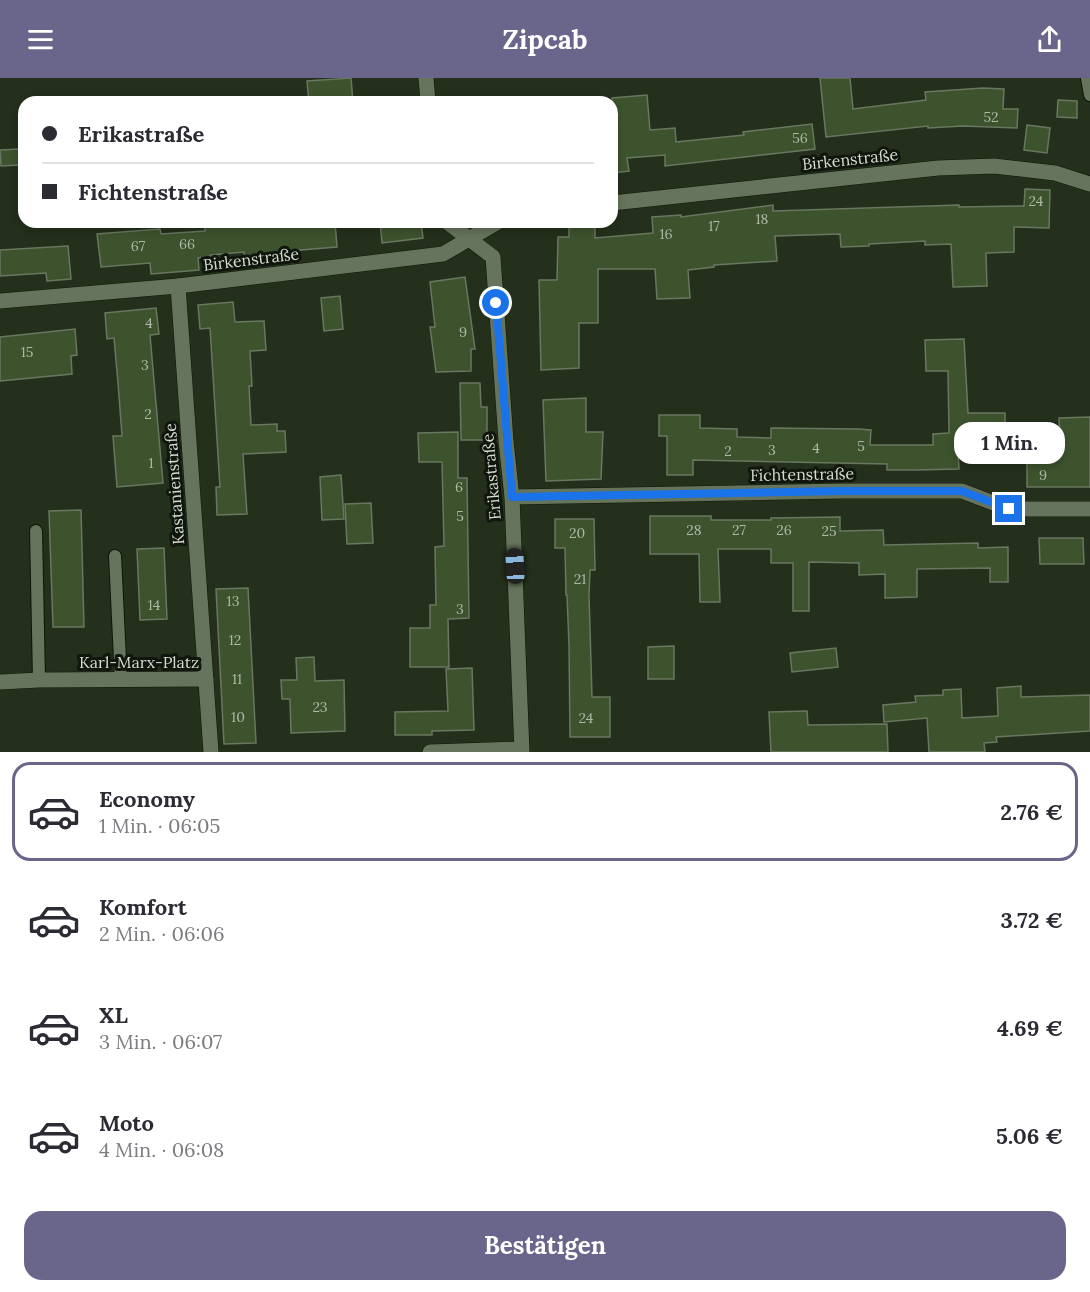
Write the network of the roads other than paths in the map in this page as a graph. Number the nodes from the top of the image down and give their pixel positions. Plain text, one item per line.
1 (426, 78) edge
2 (1087, 78) edge
3 (1090, 95) edge
4 (428, 96) edge
5 (1090, 184) edge
6 (618, 202) edge
7 (454, 228) edge
8 (487, 228) edge
9 (468, 239) junction
10 (178, 286) junction
11 (0, 301) edge
12 (512, 497) junction
13 (1090, 509) edge
14 (36, 531) dead end
15 (115, 556) dead end
16 (206, 679) junction
17 (39, 680) junction
18 (120, 680) junction
19 (0, 682) edge
20 (521, 750) edge
21 (211, 752) edge
22 (430, 752) edge

1 - 4 street
2 - 3 lane
5 - 6 street, Birkenstraße
7 - 9 street, Erikastraße
8 - 9 street, Birkenstraße
9 - 10 street, Birkenstraße
9 - 12 street, Erikastraße
10 - 11 street, Birkenstraße
10 - 16 street, Kastanienstraße
12 - 13 street, Fichtenstraße
12 - 20 street, Erikastraße
14 - 17 lane
15 - 18 lane
16 - 18 street, Karl-Marx-Platz
16 - 21 street, Karl-Marx-Platz
17 - 18 street, Karl-Marx-Platz
17 - 19 street, Karl-Marx-Platz
20 - 22 street

